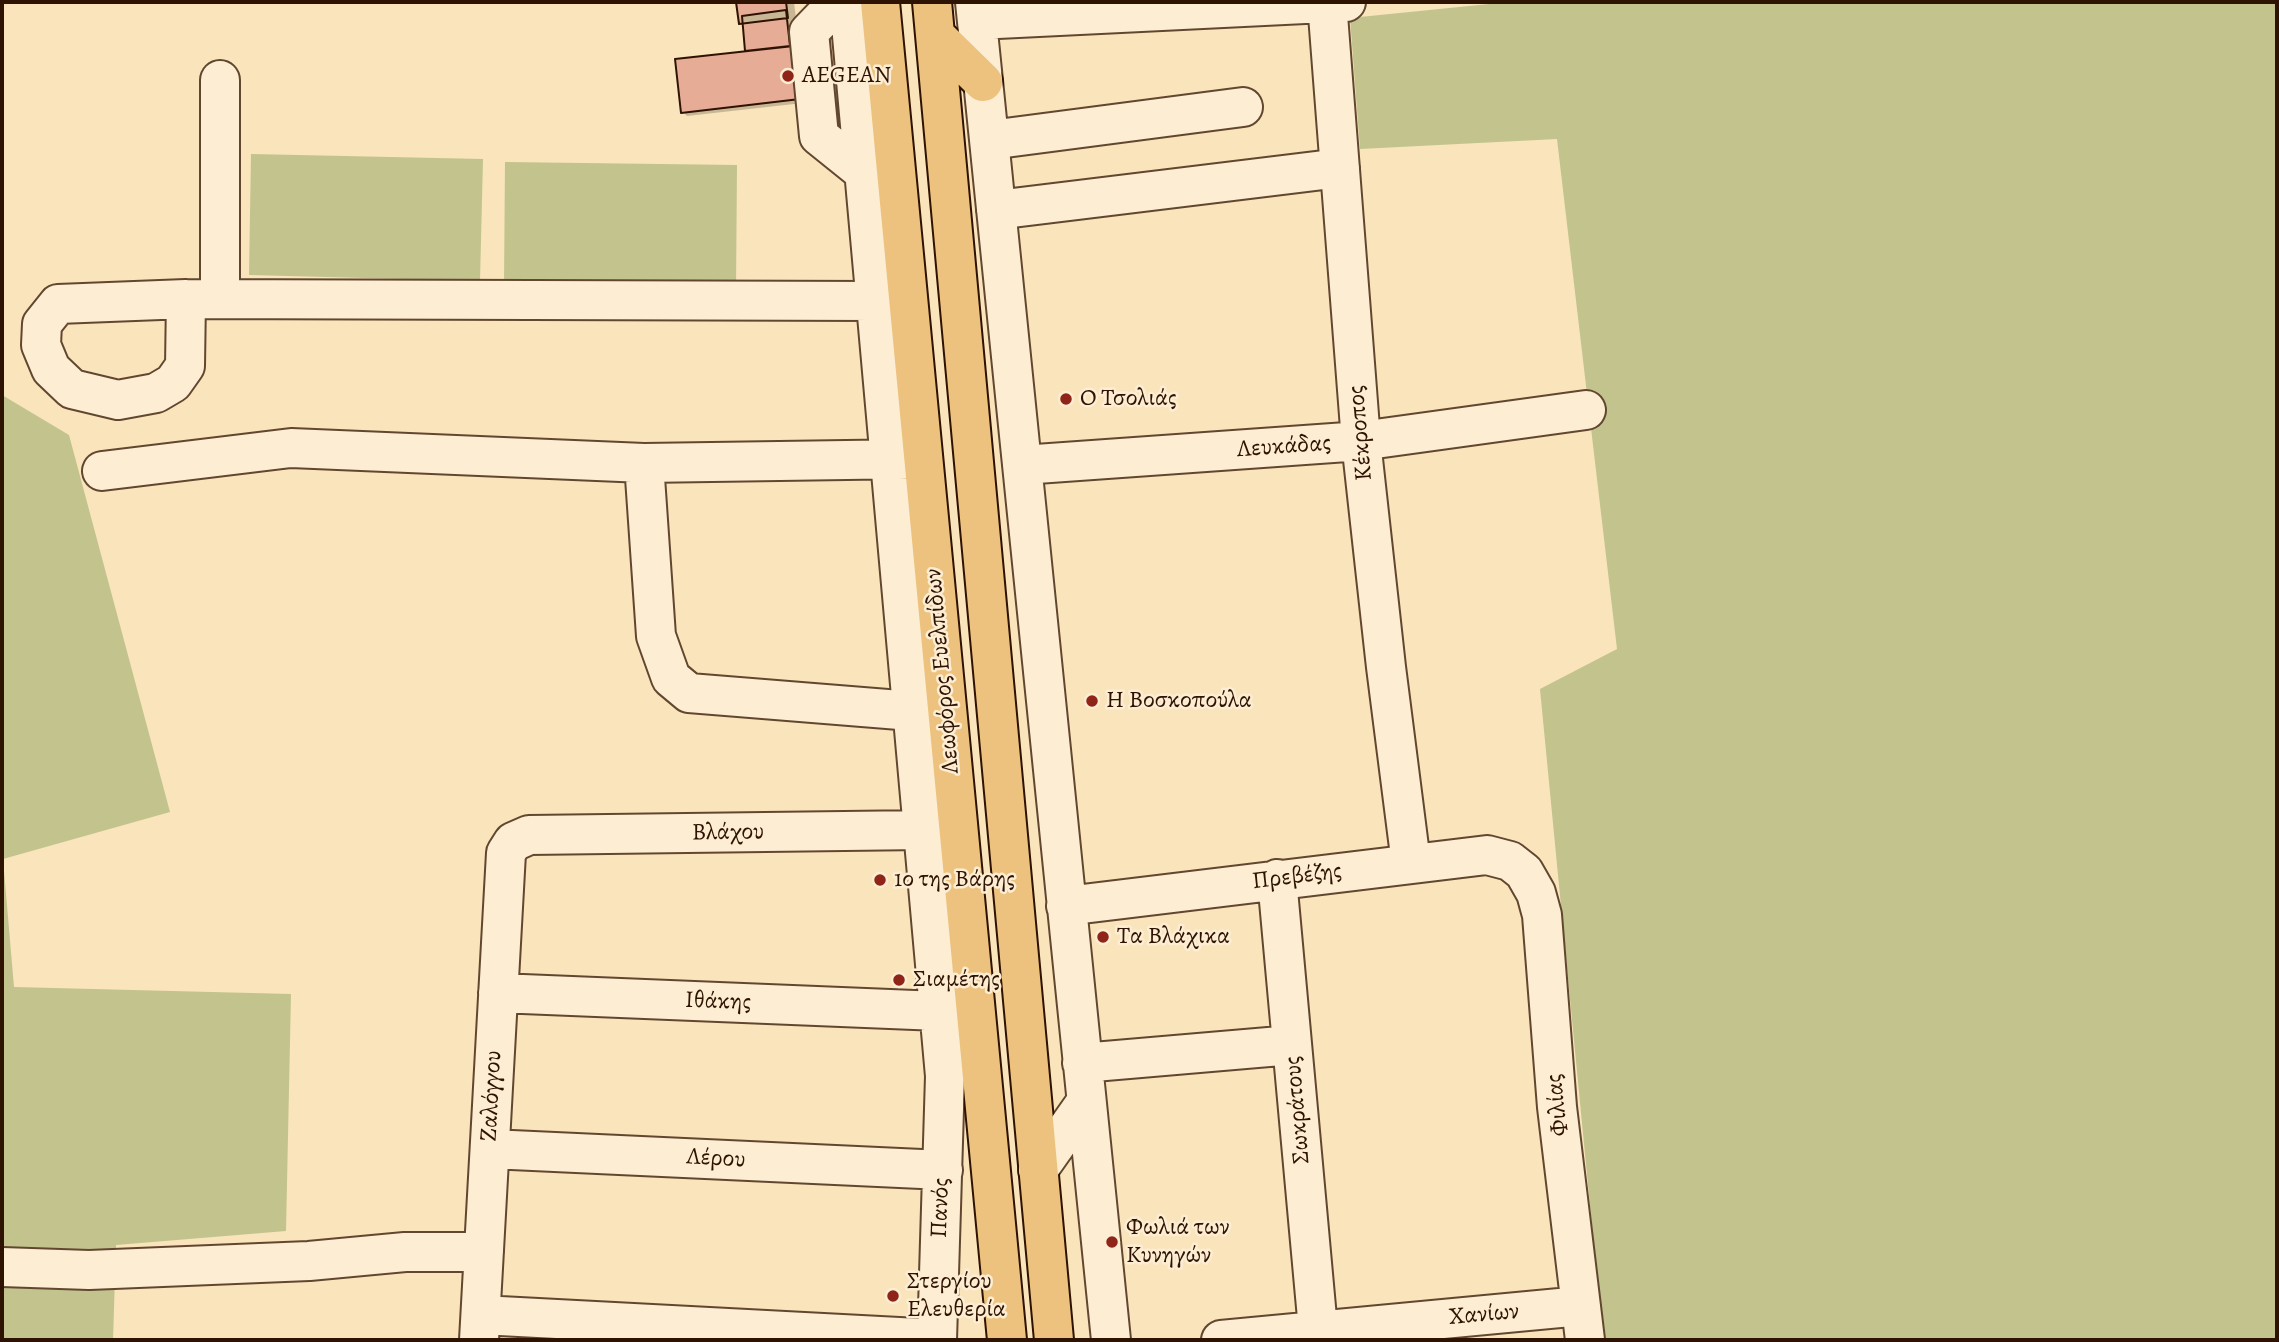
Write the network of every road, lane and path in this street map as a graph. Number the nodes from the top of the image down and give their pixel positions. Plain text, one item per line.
1 (838, 2) edge
2 (849, 2) edge
3 (880, 2) edge
4 (1333, 3) edge
5 (976, 11) edge
6 (933, 19) edge
7 (220, 80) dead end
8 (984, 82) junction
9 (1243, 107) dead end
10 (989, 140) junction
11 (1340, 168) junction
12 (864, 173) junction
13 (996, 210) junction
14 (876, 301) junction
15 (1586, 410) dead end
16 (1361, 441) junction
17 (906, 459) junction
18 (644, 463) junction
19 (1022, 465) junction
20 (102, 471) dead end
21 (1040, 642) junction
22 (912, 711) junction
23 (997, 719) junction
24 (941, 828) junction
25 (506, 853) joint
26 (1411, 863) junction
27 (1524, 873) joint
28 (1277, 879) junction
29 (1066, 906) junction
30 (498, 993) junction
31 (939, 1011) junction
32 (1292, 1045) junction
33 (1082, 1063) junction
34 (945, 1076) junction
35 (982, 1084) junction
36 (1086, 1102) junction
37 (490, 1149) junction
38 (943, 1170) junction
39 (1038, 1170) junction
40 (484, 1252) junction
41 (2, 1267) edge
42 (1583, 1323) edge
43 (480, 1328) edge
44 (1319, 1335) edge
45 (937, 1339) edge
46 (1007, 1340) edge
47 (1054, 1340) edge
48 (1111, 1340) edge
49 (1221, 1340) edge

1 - 12 street
2 - 12 street, Πανός
3 - 17 main road, Λεωφόρος Ευελπίδων
4 - 5 street
4 - 11 street, Κέκροπος
5 - 8 street
6 - 8 main road
6 - 23 main road, Λεωφόρος Ευελπίδων
7 - 14 street
8 - 10 street
9 - 10 street
10 - 13 street
11 - 13 street
11 - 16 street, Κέκροπος
12 - 14 street, Πανός
13 - 19 street
14 - 17 street, Πανός
15 - 16 street, Λευκάδας
16 - 19 street, Λευκάδας
16 - 26 street, Κέκροπος
17 - 18 street
17 - 22 street, Πανός
17 - 24 main road, Λεωφόρος Ευελπίδων
18 - 20 street
18 - 22 street
19 - 21 street
21 - 23 street
21 - 29 street
22 - 24 street, Πανός
23 - 39 main road, Λεωφόρος Ευελπίδων
24 - 25 street, Βλάχου
24 - 31 street, Πανός
24 - 35 main road, Λεωφόρος Ευελπίδων
25 - 30 street, Ζαλόγγου
26 - 27 street, Πρεβέζης
26 - 28 street, Πρεβέζης
27 - 42 street, Φιλίας
28 - 29 street, Πρεβέζης
28 - 32 street, Σωκράτους
29 - 33 street
30 - 31 street, Ιθάκης
30 - 37 street, Ζαλόγγου
31 - 34 street, Πανός
32 - 33 street
32 - 44 street, Σωκράτους
33 - 36 street
34 - 35 street
34 - 38 street, Πανός
35 - 46 main road, Λεωφόρος Ευελπίδων
36 - 39 street
36 - 48 street
37 - 38 street, Λέρου
37 - 40 street, Ζαλόγγου
38 - 45 street, Πανός
39 - 47 main road, Λεωφόρος Ευελπίδων
40 - 41 street
40 - 43 street, Ζαλόγγου
42 - 44 street, Χανίων
43 - 45 street
44 - 49 street, Χανίων

